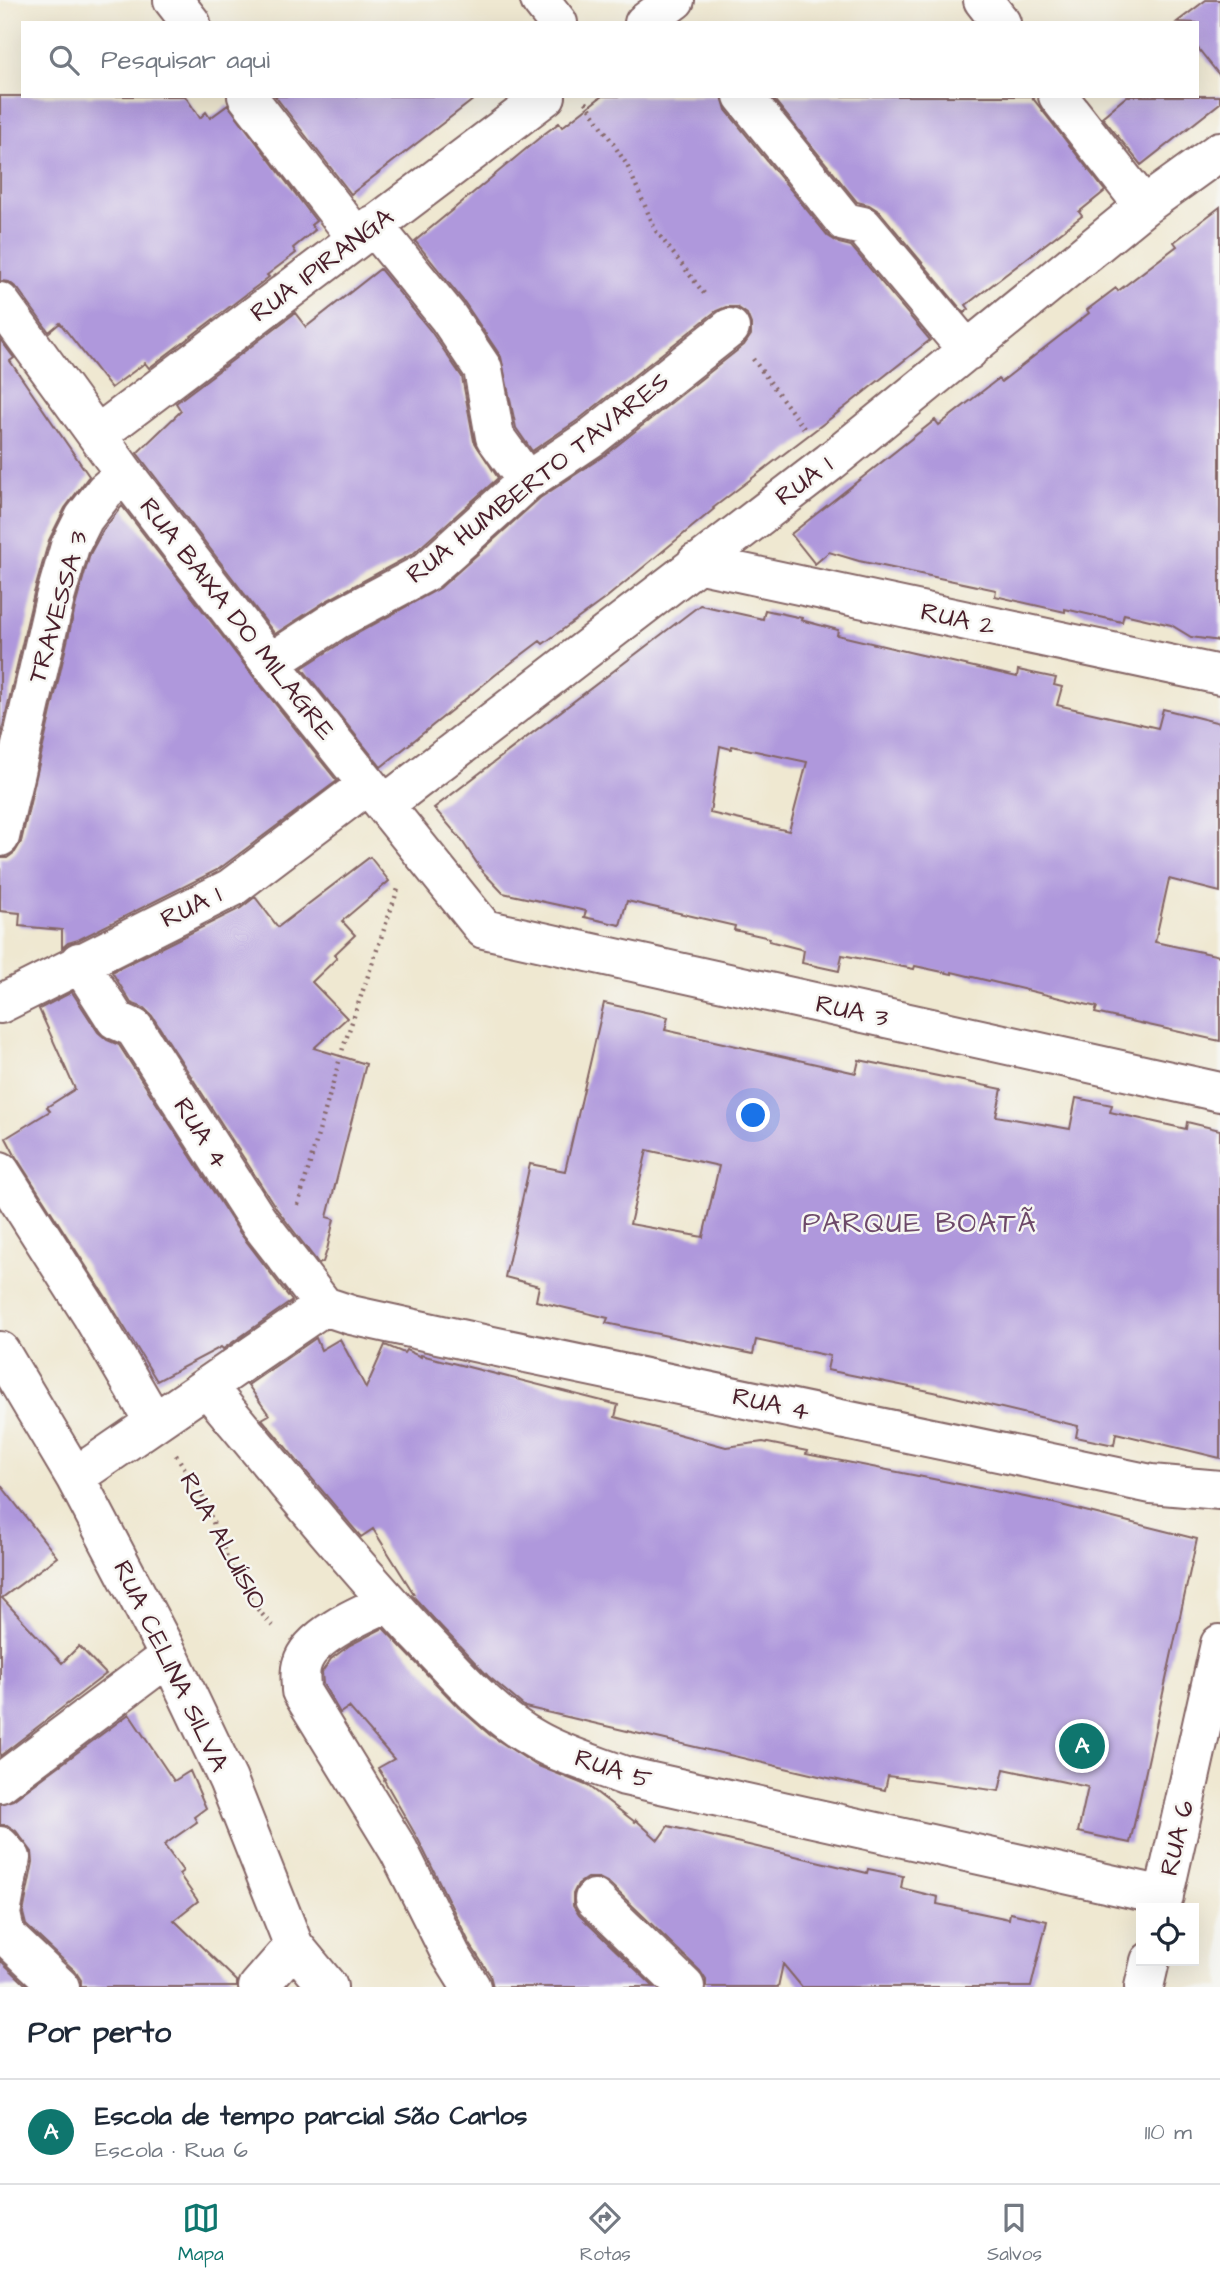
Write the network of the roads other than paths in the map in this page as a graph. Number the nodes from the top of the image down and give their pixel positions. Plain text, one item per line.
1 (173, 0) edge
2 (540, 0) edge
3 (983, 0) edge
4 (189, 21) edge
5 (556, 21) edge
6 (999, 21) edge
7 (249, 98) edge
8 (543, 98) edge
9 (745, 98) edge
10 (1060, 98) edge
11 (1220, 151) edge
12 (1144, 206) junction
13 (365, 232) junction
14 (0, 302) edge
15 (730, 328) road end
16 (968, 351) junction
17 (97, 435) junction
18 (125, 474) junction
19 (527, 481) junction
20 (696, 563) junction
21 (270, 663) junction
22 (1220, 675) edge
23 (375, 795) junction
24 (0, 837) edge
25 (485, 929) joint
26 (79, 962) junction
27 (0, 1004) edge
28 (1220, 1092) edge
29 (0, 1171) edge
30 (324, 1306) junction
31 (0, 1351) edge
32 (206, 1387) junction
33 (154, 1422) junction
34 (75, 1478) junction
35 (1220, 1490) edge
36 (388, 1602) junction
37 (1220, 1644) edge
38 (169, 1656) junction
39 (0, 1783) edge
40 (0, 1846) edge
41 (594, 1899) dead end
42 (1163, 1902) edge
43 (294, 1946) junction
44 (1149, 1966) edge
45 (60, 1987) edge
46 (258, 1987) edge
47 (328, 1987) edge
48 (471, 1987) edge
49 (685, 1987) edge
50 (1144, 1987) edge

1 - 4 street
2 - 5 street
3 - 6 street
7 - 13 street
8 - 13 street, RUA IPIRANGA
9 - 16 street
10 - 12 street
11 - 12 street, RUA 1
12 - 16 street, RUA 1
13 - 17 street, RUA IPIRANGA
13 - 19 street
14 - 17 street, RUA BAIXA DO MILAGRE
15 - 19 street, RUA HUMBERTO TAVARES
16 - 20 street, RUA 1
17 - 18 street, RUA BAIXA DO MILAGRE
18 - 21 street, RUA BAIXA DO MILAGRE
18 - 24 street, TRAVESSA 3
19 - 21 street, RUA HUMBERTO TAVARES
20 - 22 street, RUA 2
20 - 23 street, RUA 1
21 - 23 street, RUA BAIXA DO MILAGRE
23 - 25 street, RUA BAIXA DO MILAGRE
23 - 26 street, RUA 1
25 - 28 street, RUA 3
26 - 27 street, RUA 1
26 - 30 street, RUA 4
29 - 33 street
30 - 32 street
30 - 35 street, RUA 4
31 - 34 street, RUA CELINA SILVA
32 - 33 street
32 - 36 street, RUA 5
33 - 34 street
34 - 38 street, RUA CELINA SILVA
36 - 42 street, RUA 5
36 - 48 street
37 - 42 street, RUA 6
38 - 39 street
38 - 43 street, RUA CELINA SILVA
40 - 45 street
41 - 49 street
43 - 46 street
43 - 47 street, RUA CELINA SILVA
44 - 50 street

